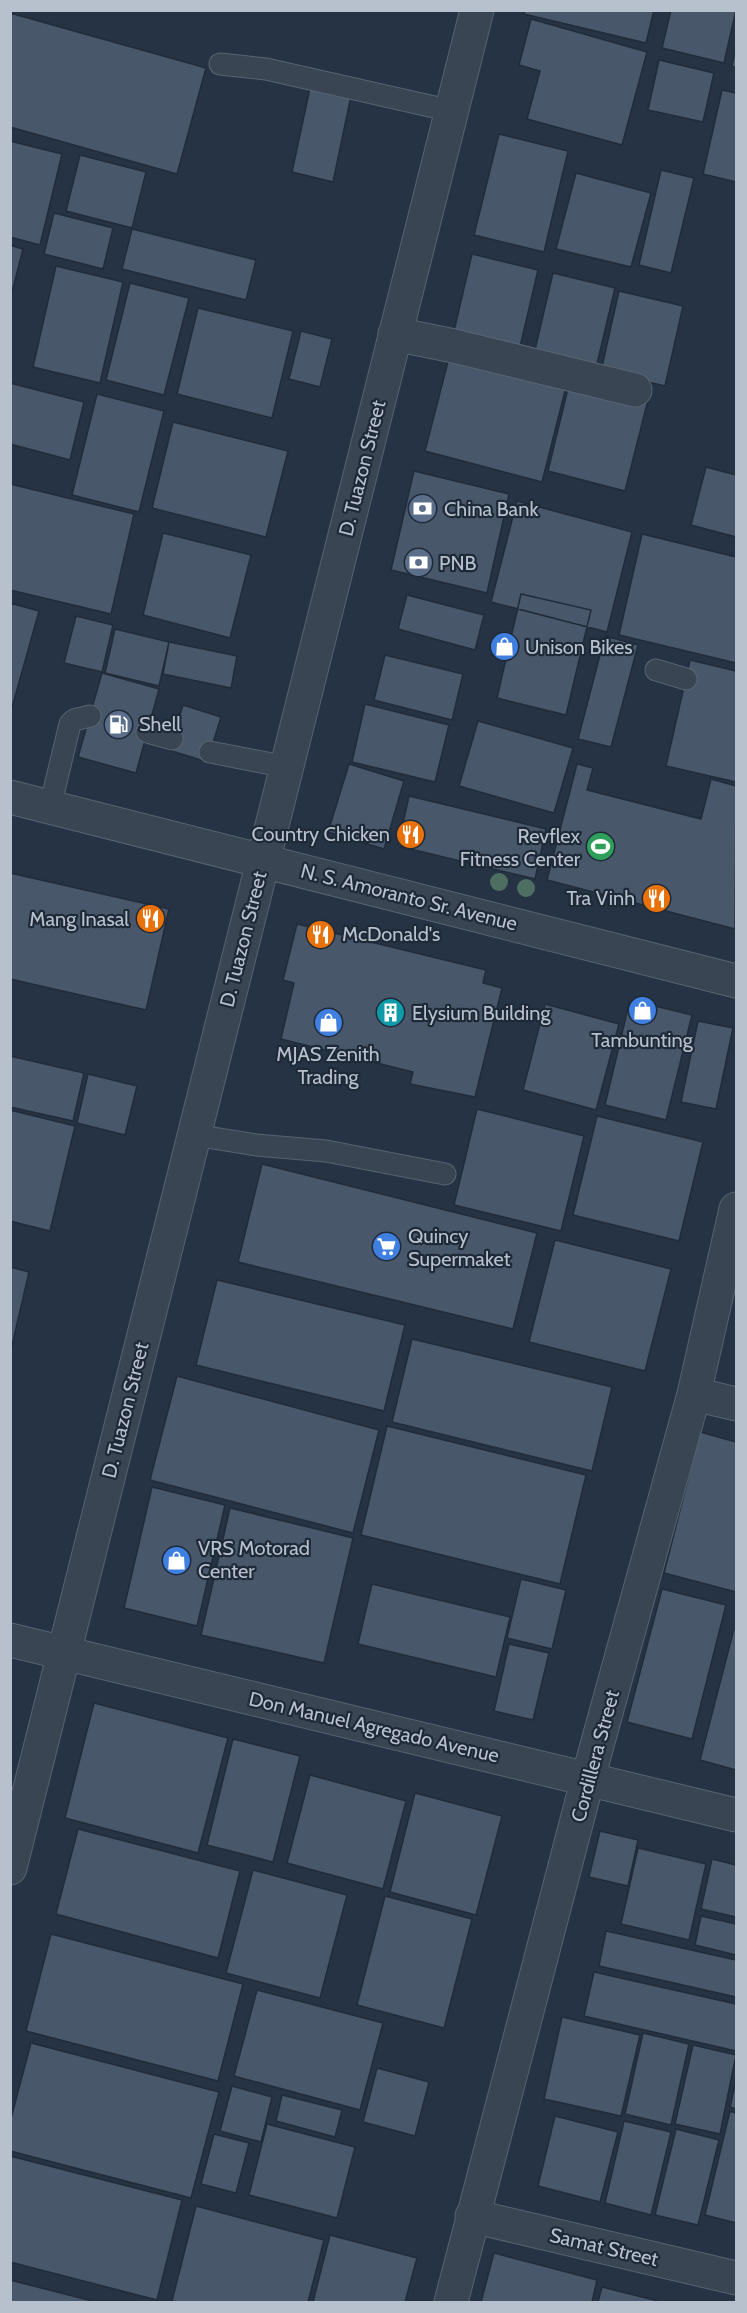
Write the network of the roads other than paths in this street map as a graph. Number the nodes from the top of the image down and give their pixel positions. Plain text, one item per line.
1 (477, 10) edge
2 (220, 64) dead end
3 (452, 111) junction
4 (395, 334) junction
5 (635, 390) dead end
6 (656, 670) dead end
7 (686, 679) dead end
8 (90, 716) dead end
9 (147, 732) dead end
10 (172, 739) dead end
11 (210, 753) dead end
12 (286, 767) junction
13 (10, 797) edge
14 (50, 807) junction
15 (263, 860) junction
16 (736, 981) edge
17 (194, 1135) junction
18 (445, 1174) dead end
19 (736, 1209) edge
20 (694, 1394) junction
21 (736, 1404) edge
22 (10, 1640) edge
23 (63, 1653) junction
24 (588, 1778) junction
25 (736, 1815) edge
26 (10, 1868) edge
27 (472, 2216) junction
28 (736, 2278) edge
29 (451, 2302) edge

1 - 3 street, D. Tuazon Street
2 - 3 lane
3 - 4 street, D. Tuazon Street
4 - 5 street
4 - 12 street, D. Tuazon Street
6 - 7 lane
8 - 14 lane
9 - 10 lane
11 - 12 lane
12 - 15 street, D. Tuazon Street
13 - 14 street, N. S. Amoranto Sr. Avenue
14 - 15 street, N. S. Amoranto Sr. Avenue
15 - 16 street, N. S. Amoranto Sr. Avenue
15 - 17 street, D. Tuazon Street
17 - 18 lane
17 - 23 street, D. Tuazon Street
19 - 20 street, Cordillera Street
20 - 21 street
20 - 24 street, Cordillera Street
22 - 23 street, Don Manuel Agregado Avenue
23 - 24 street, Don Manuel Agregado Avenue
23 - 26 street, D. Tuazon Street
24 - 25 street, Don Manuel Agregado Avenue
24 - 27 street, Cordillera Street
27 - 28 street, Samat Street
27 - 29 street, Cordillera Street

